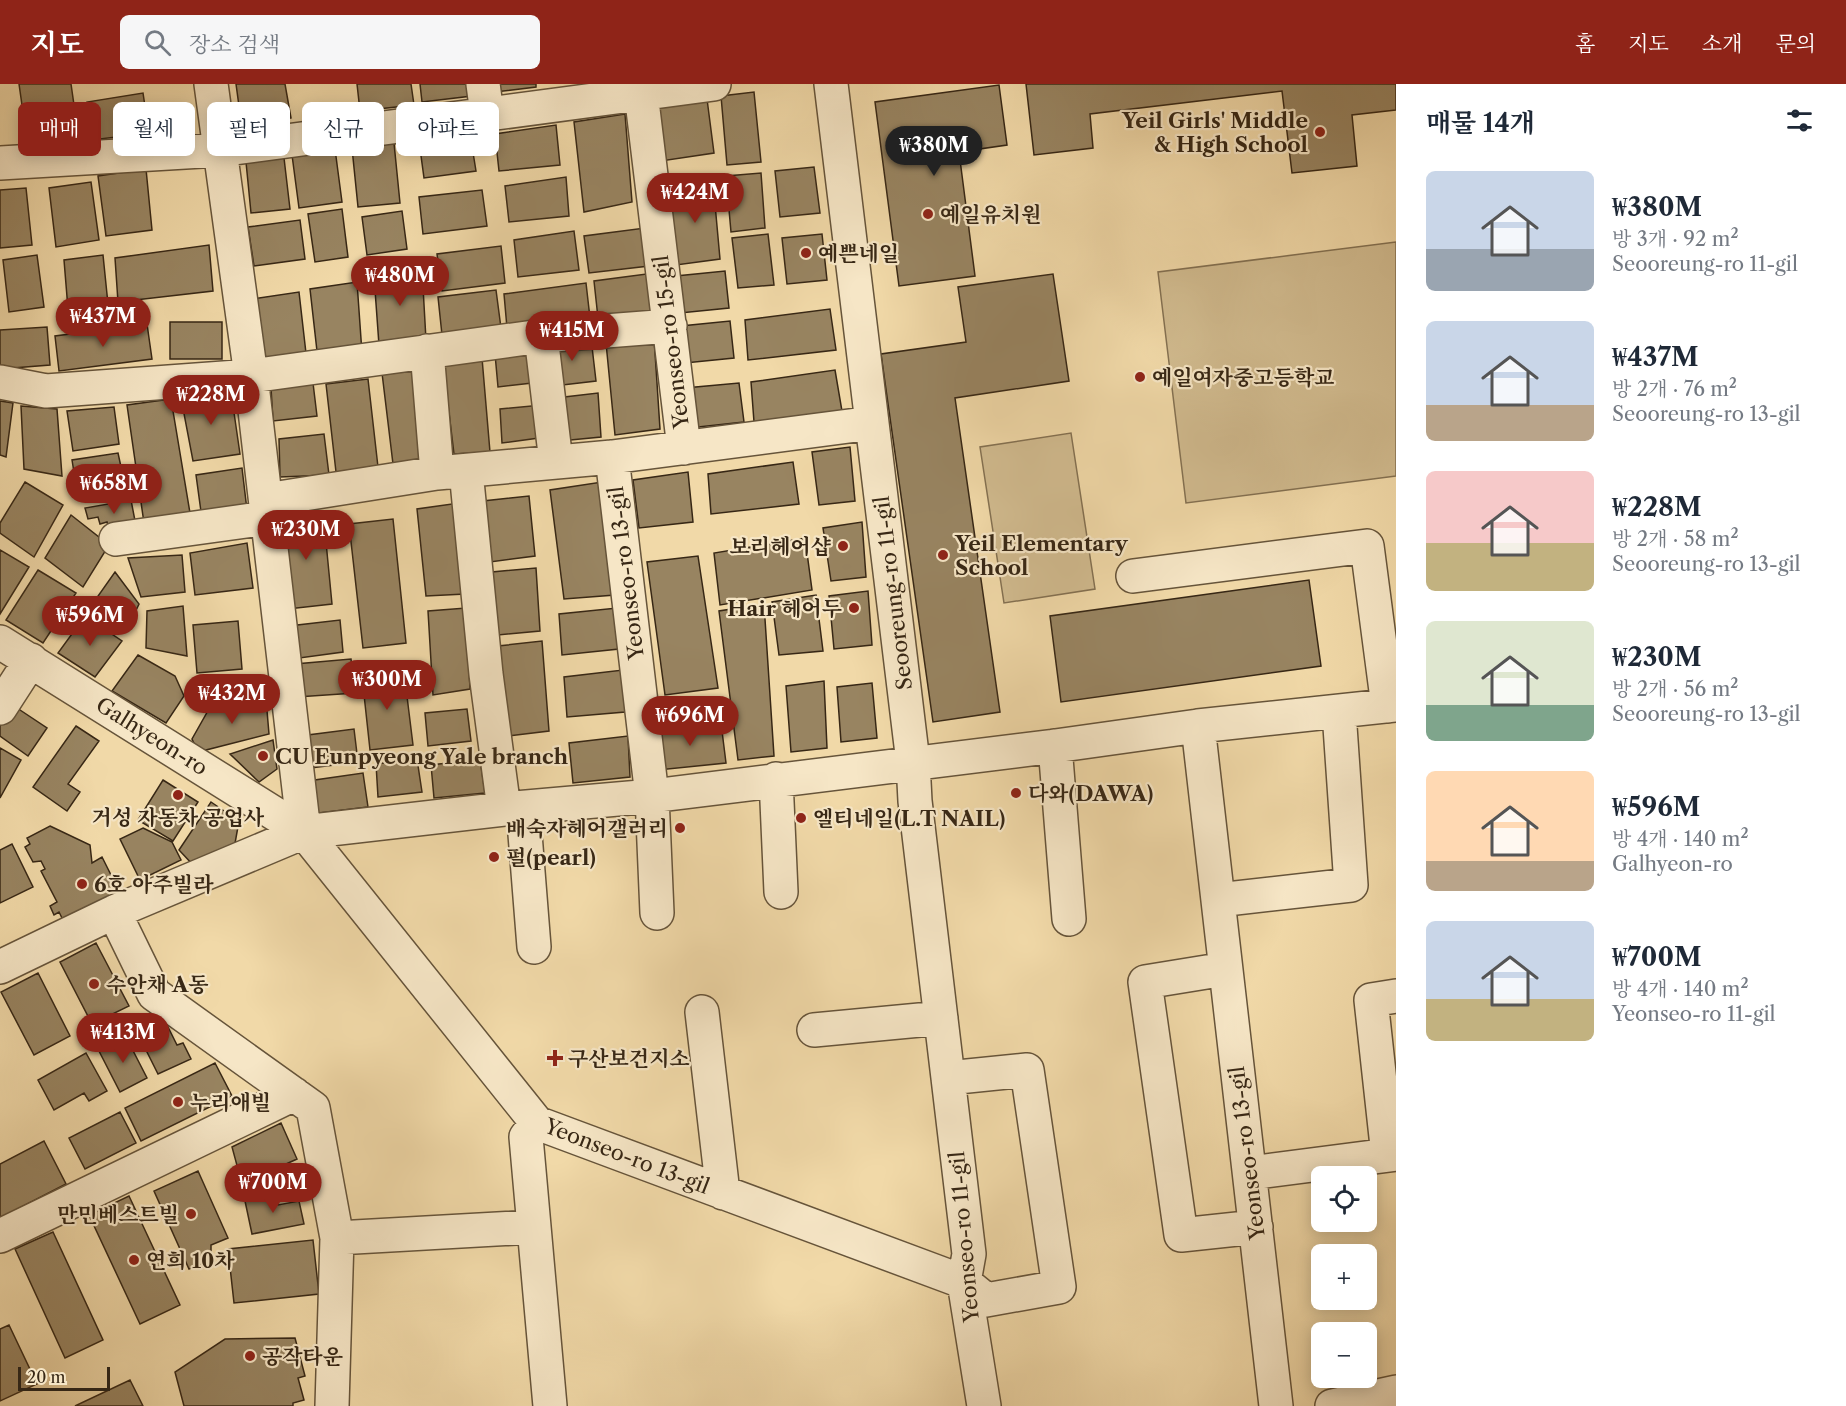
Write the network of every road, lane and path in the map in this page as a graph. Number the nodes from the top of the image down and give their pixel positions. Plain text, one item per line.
1 (211, 84) edge
2 (714, 84) edge
3 (831, 84) edge
4 (641, 93) junction
5 (485, 99) edge
6 (213, 102) edge
7 (290, 136) edge
8 (207, 151) edge
9 (220, 156) edge
10 (0, 163) edge
11 (670, 326) junction
12 (542, 336) junction
13 (427, 351) junction
14 (251, 376) junction
15 (0, 382) edge
16 (872, 423) junction
17 (684, 448) junction
18 (612, 457) junction
19 (556, 462) junction
20 (452, 472) junction
21 (266, 509) junction
22 (116, 539) dead end
23 (1133, 576) dead end
24 (0, 642) edge
25 (32, 660) junction
26 (1392, 706) edge
27 (0, 708) edge
28 (1339, 712) junction
29 (1198, 726) junction
30 (1055, 746) junction
31 (913, 762) junction
32 (776, 779) junction
33 (652, 796) junction
34 (513, 809) junction
35 (304, 832) junction
36 (781, 892) dead end
37 (1218, 900) junction
38 (114, 912) junction
39 (657, 913) dead end
40 (1069, 919) dead end
41 (534, 948) dead end
42 (0, 967) edge
43 (1225, 969) junction
44 (1396, 996) edge
45 (702, 1012) dead end
46 (941, 1018) junction
47 (814, 1030) dead end
48 (948, 1078) junction
49 (294, 1094) junction
50 (537, 1123) junction
51 (1392, 1155) edge
52 (1250, 1173) junction
53 (723, 1193) junction
54 (534, 1227) junction
55 (1256, 1227) junction
56 (0, 1236) edge
57 (337, 1238) junction
58 (964, 1282) junction
59 (1396, 1392) edge
60 (1348, 1404) edge
61 (332, 1406) edge
62 (550, 1406) edge
63 (984, 1406) edge
64 (1276, 1406) edge

1 - 6 street
2 - 4 street
3 - 16 street, Seooreung-ro 11-gil
4 - 5 street
4 - 11 street, Yeonseo-ro 15-gil
5 - 7 street
8 - 10 street
9 - 14 street
11 - 12 street
11 - 17 street, Yeonseo-ro 15-gil
12 - 13 street
12 - 19 street
13 - 14 street
13 - 20 street
14 - 15 street
14 - 21 street
16 - 17 street
16 - 31 street, Seooreung-ro 11-gil
17 - 18 street
18 - 19 street
18 - 33 street, Yeonseo-ro 13-gil
19 - 20 street
20 - 21 street
20 - 34 street
21 - 22 street
21 - 35 street
23 - 26 street
24 - 25 street, Galhyeon-ro
25 - 27 street
25 - 35 street, Galhyeon-ro
26 - 28 street
28 - 29 street
28 - 37 street
29 - 30 street
29 - 37 street, Yeonseo-ro 13-gil
30 - 31 street
30 - 40 street
31 - 32 street
31 - 46 street
32 - 33 street
32 - 36 street
33 - 34 street
33 - 39 street, Yeonseo-ro 13-gil
34 - 35 street
34 - 41 street
35 - 38 street
35 - 50 street, Yeonseo-ro 13-gil
37 - 43 street, Yeonseo-ro 13-gil
38 - 42 street
38 - 49 street
43 - 52 street, Yeonseo-ro 13-gil
43 - 55 street
44 - 51 street
45 - 53 street
46 - 47 street
46 - 48 street, Yeonseo-ro 11-gil
48 - 58 street, Yeonseo-ro 11-gil
48 - 58 street, Yeonseo-ro 13-gil
49 - 56 street
49 - 57 street
50 - 53 street, Yeonseo-ro 13-gil
50 - 54 street
51 - 52 street
52 - 55 street, Yeonseo-ro 13-gil
53 - 58 street, Yeonseo-ro 13-gil
54 - 57 street
54 - 62 street
55 - 64 street, Yeonseo-ro 13-gil
57 - 61 street
58 - 63 street, Yeonseo-ro 11-gil
59 - 60 street

